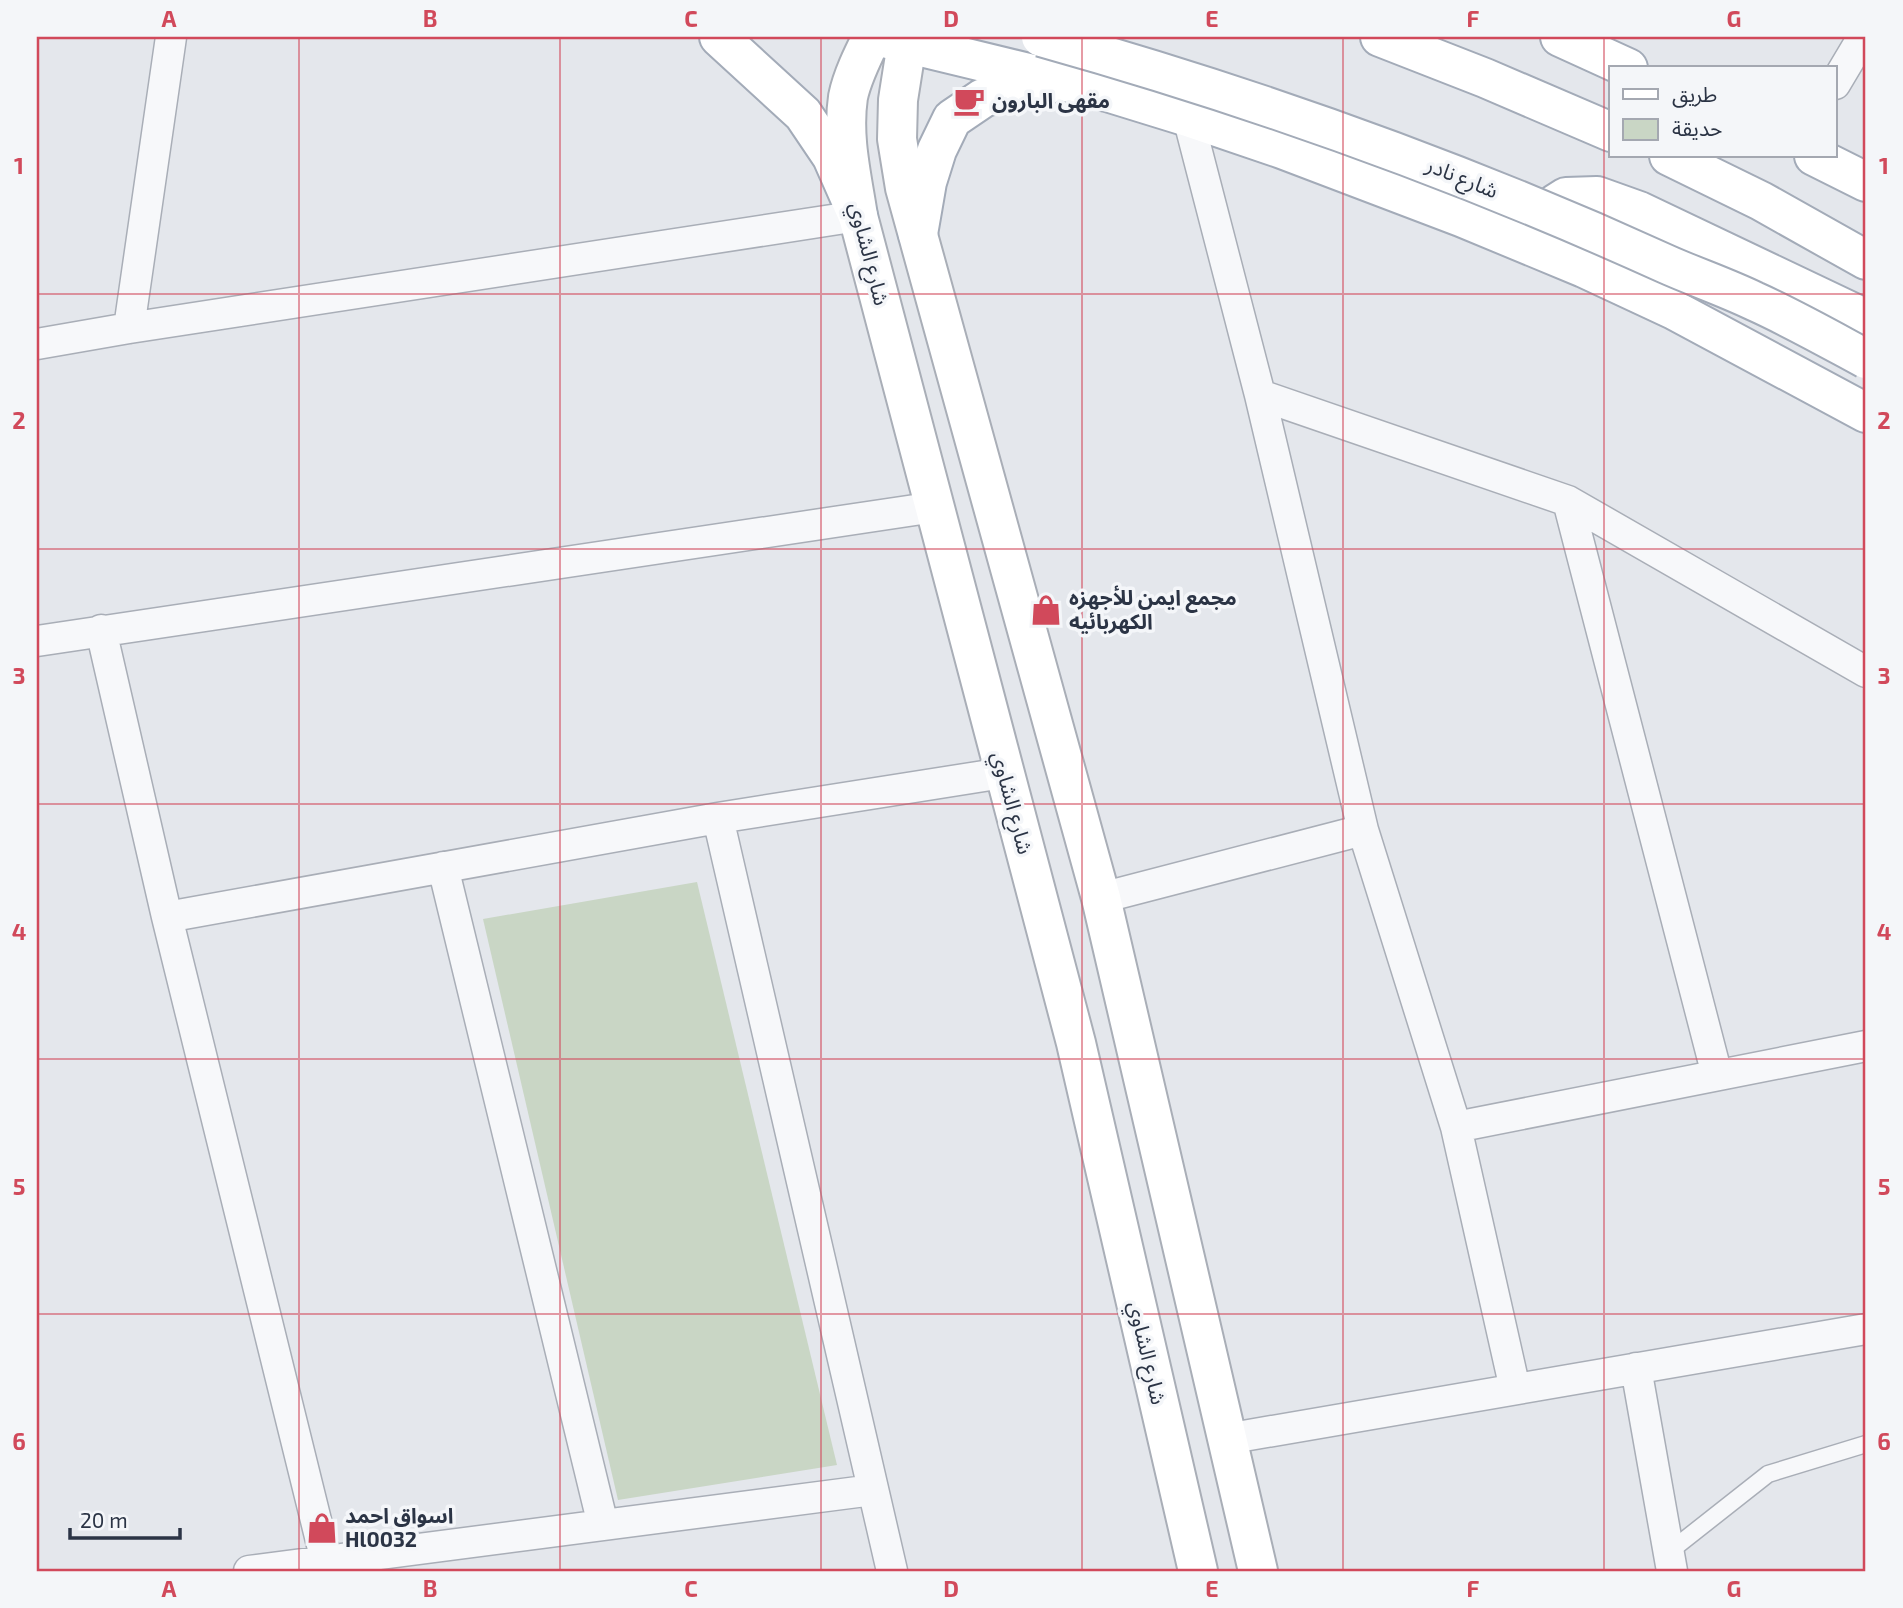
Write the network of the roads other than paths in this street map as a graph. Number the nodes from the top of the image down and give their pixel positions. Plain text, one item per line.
1 (171, 37) edge
2 (719, 37) edge
3 (1041, 37) edge
4 (1380, 37) edge
5 (1560, 37) edge
6 (1863, 37) edge
7 (897, 38) edge
8 (1624, 66) edge
9 (1836, 82) edge
10 (1107, 92) junction
11 (1188, 117) junction
12 (1609, 131) edge
13 (1673, 158) edge
14 (1818, 158) edge
15 (1866, 182) edge
16 (858, 216) junction
17 (918, 234) junction
18 (1866, 260) edge
19 (1584, 268) junction
20 (1866, 319) edge
21 (129, 328) junction
22 (37, 344) edge
23 (1866, 359) edge
24 (1260, 395) junction
25 (1866, 413) edge
26 (1567, 501) junction
27 (935, 507) junction
28 (101, 630) junction
29 (37, 641) edge
30 (1866, 672) edge
31 (1003, 773) junction
32 (718, 818) junction
33 (1363, 830) junction
34 (443, 867) junction
35 (1101, 898) junction
36 (167, 917) junction
37 (1122, 989) junction
38 (1065, 1004) junction
39 (1866, 1046) edge
40 (1717, 1075) junction
41 (1141, 1076) junction
42 (1087, 1093) junction
43 (1456, 1127) junction
44 (1866, 1329) edge
45 (1636, 1368) junction
46 (1515, 1389) junction
47 (1226, 1439) junction
48 (1866, 1444) edge
49 (873, 1490) junction
50 (603, 1525) junction
51 (326, 1561) junction
52 (1670, 1562) edge
53 (249, 1571) edge
54 (892, 1571) edge
55 (1198, 1571) edge
56 (1258, 1571) edge

1 - 21 street
2 - 16 main road
3 - 23 main road, شارع نادر, bridge
4 - 12 main road
5 - 8 main road
6 - 9 street
7 - 10 main road
7 - 16 main road, شارع الشاوي
7 - 17 main road
10 - 11 main road
10 - 17 main road
11 - 19 main road
11 - 24 street
13 - 18 main road
14 - 15 main road
16 - 21 street
16 - 27 main road, شارع الشاوي
17 - 35 main road
19 - 20 main road
19 - 25 main road
21 - 22 street
24 - 26 street
24 - 33 street
26 - 30 street
26 - 40 street
27 - 28 street
27 - 31 main road, شارع الشاوي
28 - 29 street
28 - 36 street
31 - 32 street
31 - 38 main road, شارع الشاوي
32 - 34 street
32 - 49 street
33 - 35 street
33 - 43 street
34 - 36 street
34 - 50 street
35 - 37 main road
36 - 51 street
37 - 38 main road
37 - 41 main road
38 - 42 main road, شارع الشاوي
39 - 40 street
40 - 43 street
41 - 42 main road
41 - 47 main road
42 - 55 main road, شارع الشاوي
43 - 46 street
44 - 45 street
45 - 46 street
45 - 52 street
46 - 47 street
47 - 56 main road
48 - 52 lane
49 - 50 street
49 - 54 street
50 - 51 street
51 - 53 street

